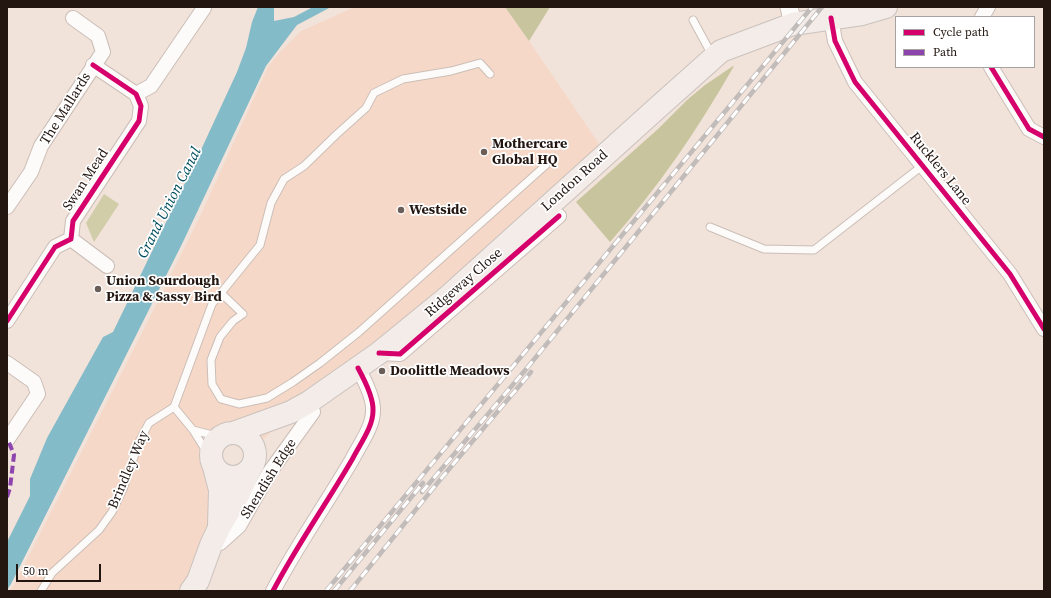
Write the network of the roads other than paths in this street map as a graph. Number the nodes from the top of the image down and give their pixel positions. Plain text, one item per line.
1 (204, 7) edge
2 (886, 7) edge
3 (988, 7) edge
4 (791, 16) edge
5 (983, 16) edge
6 (73, 18) dead end
7 (831, 18) junction
8 (693, 20) dead end
9 (713, 57) junction
10 (94, 65) junction
11 (991, 68) edge
12 (490, 74) dead end
13 (139, 100) junction
14 (1044, 138) edge
15 (546, 165) dead end
16 (922, 166) junction
17 (7, 207) edge
18 (559, 216) dead end
19 (710, 227) dead end
20 (70, 239) junction
21 (107, 266) dead end
22 (221, 293) junction
23 (7, 321) edge
24 (1044, 329) edge
25 (379, 353) junction
26 (7, 363) edge
27 (358, 368) junction
28 (300, 407) junction
29 (174, 408) junction
30 (193, 430) junction
31 (226, 435) junction
32 (7, 440) edge
33 (213, 463) junction
34 (253, 463) junction
35 (215, 537) junction
36 (41, 591) edge
37 (191, 591) edge
38 (273, 591) edge

1 - 13 street
2 - 7 main road, London Road
3 - 5 street
4 - 7 main road, London Road
4 - 9 main road, London Road
6 - 10 street, The Mallards
7 - 16 street, Rucklers Lane
8 - 9 lane
9 - 25 main road, London Road
10 - 13 street
10 - 17 street, The Mallards
11 - 14 street
12 - 22 lane
13 - 20 street, Swan Mead
15 - 22 lane
16 - 19 lane
16 - 24 street, Rucklers Lane
18 - 25 street, Ridgeway Close
20 - 21 street
20 - 23 street
22 - 29 lane
25 - 27 main road, London Road
26 - 32 street
27 - 28 main road, London Road
27 - 38 street
28 - 31 main road, London Road
28 - 34 main road, London Road
28 - 35 street, Shendish Edge
29 - 30 lane
29 - 36 lane, Brindley Way
30 - 31 lane
30 - 33 lane
31 - 33 main road
31 - 34 main road
33 - 34 main road
33 - 35 main road, London Road
34 - 35 main road, London Road
35 - 37 main road, London Road

